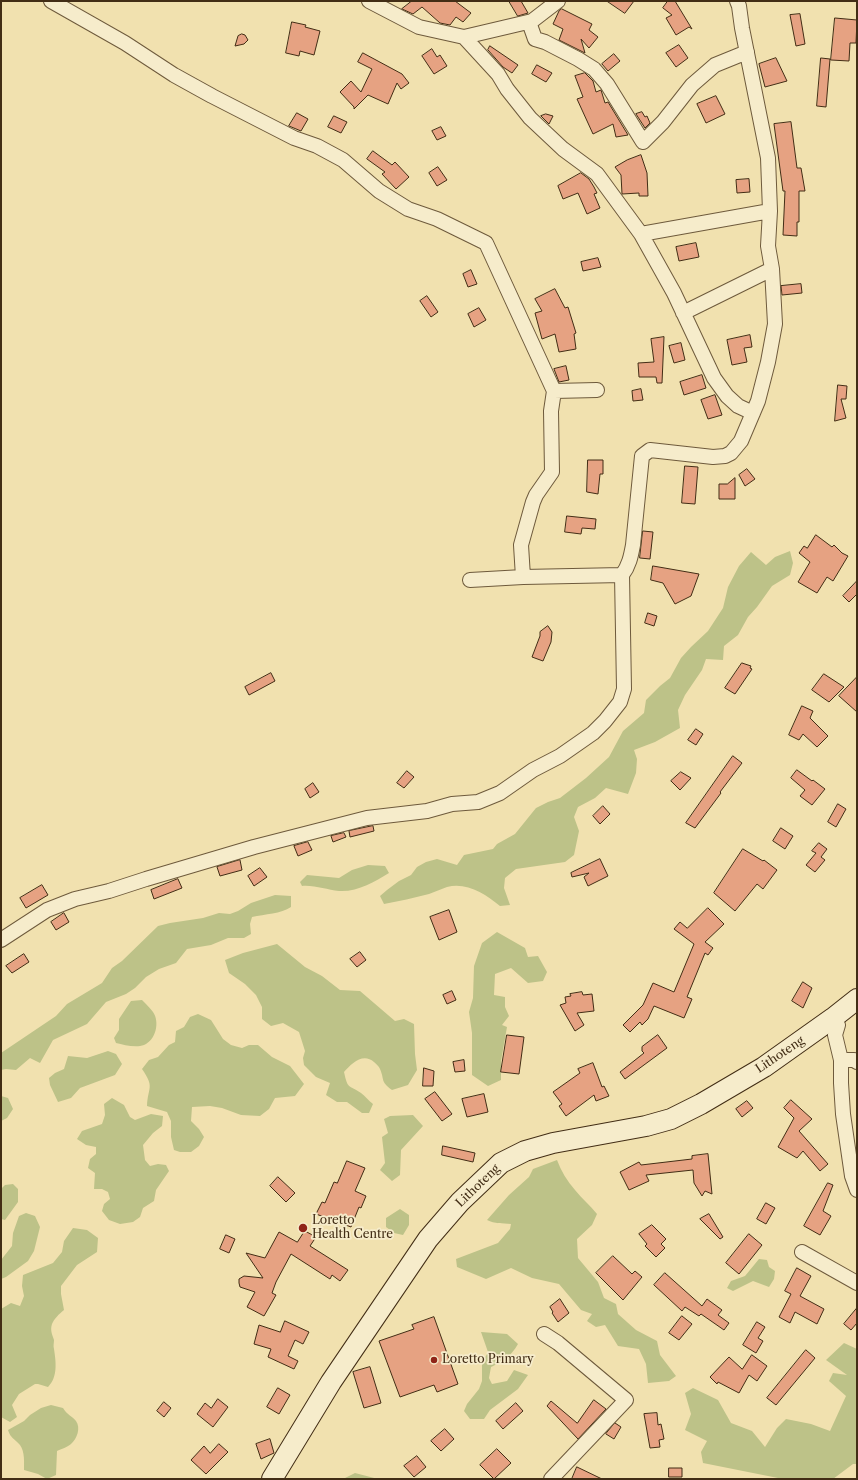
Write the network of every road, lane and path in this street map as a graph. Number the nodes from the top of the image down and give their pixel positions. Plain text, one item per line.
1 (51, 1) edge
2 (370, 1) edge
3 (558, 1) edge
4 (736, 1) edge
5 (528, 22) junction
6 (464, 37) junction
7 (747, 52) junction
8 (770, 211) junction
9 (641, 234) junction
10 (772, 269) junction
11 (683, 313) junction
12 (597, 390) dead end
13 (554, 391) junction
14 (753, 413) junction
15 (622, 575) junction
16 (523, 577) junction
17 (470, 580) dead end
18 (1, 940) edge
19 (857, 999) edge
20 (833, 1018) junction
21 (841, 1060) junction
22 (857, 1062) edge
23 (857, 1190) edge
24 (802, 1252) dead end
25 (857, 1283) edge
26 (544, 1334) dead end
27 (272, 1479) edge
28 (551, 1479) edge

1 - 13 street
2 - 6 street
3 - 5 street
4 - 7 street
5 - 6 street
5 - 7 street
6 - 9 street
7 - 8 street
8 - 9 street
8 - 10 street
9 - 11 street
10 - 11 street
10 - 14 street
11 - 14 street
12 - 13 street
13 - 16 street
14 - 15 street
15 - 16 street
15 - 18 street
16 - 17 street
19 - 20 main road, Lithoteng
20 - 21 street
20 - 27 main road, Lithoteng
21 - 22 street
21 - 23 street
24 - 25 street
26 - 28 street

